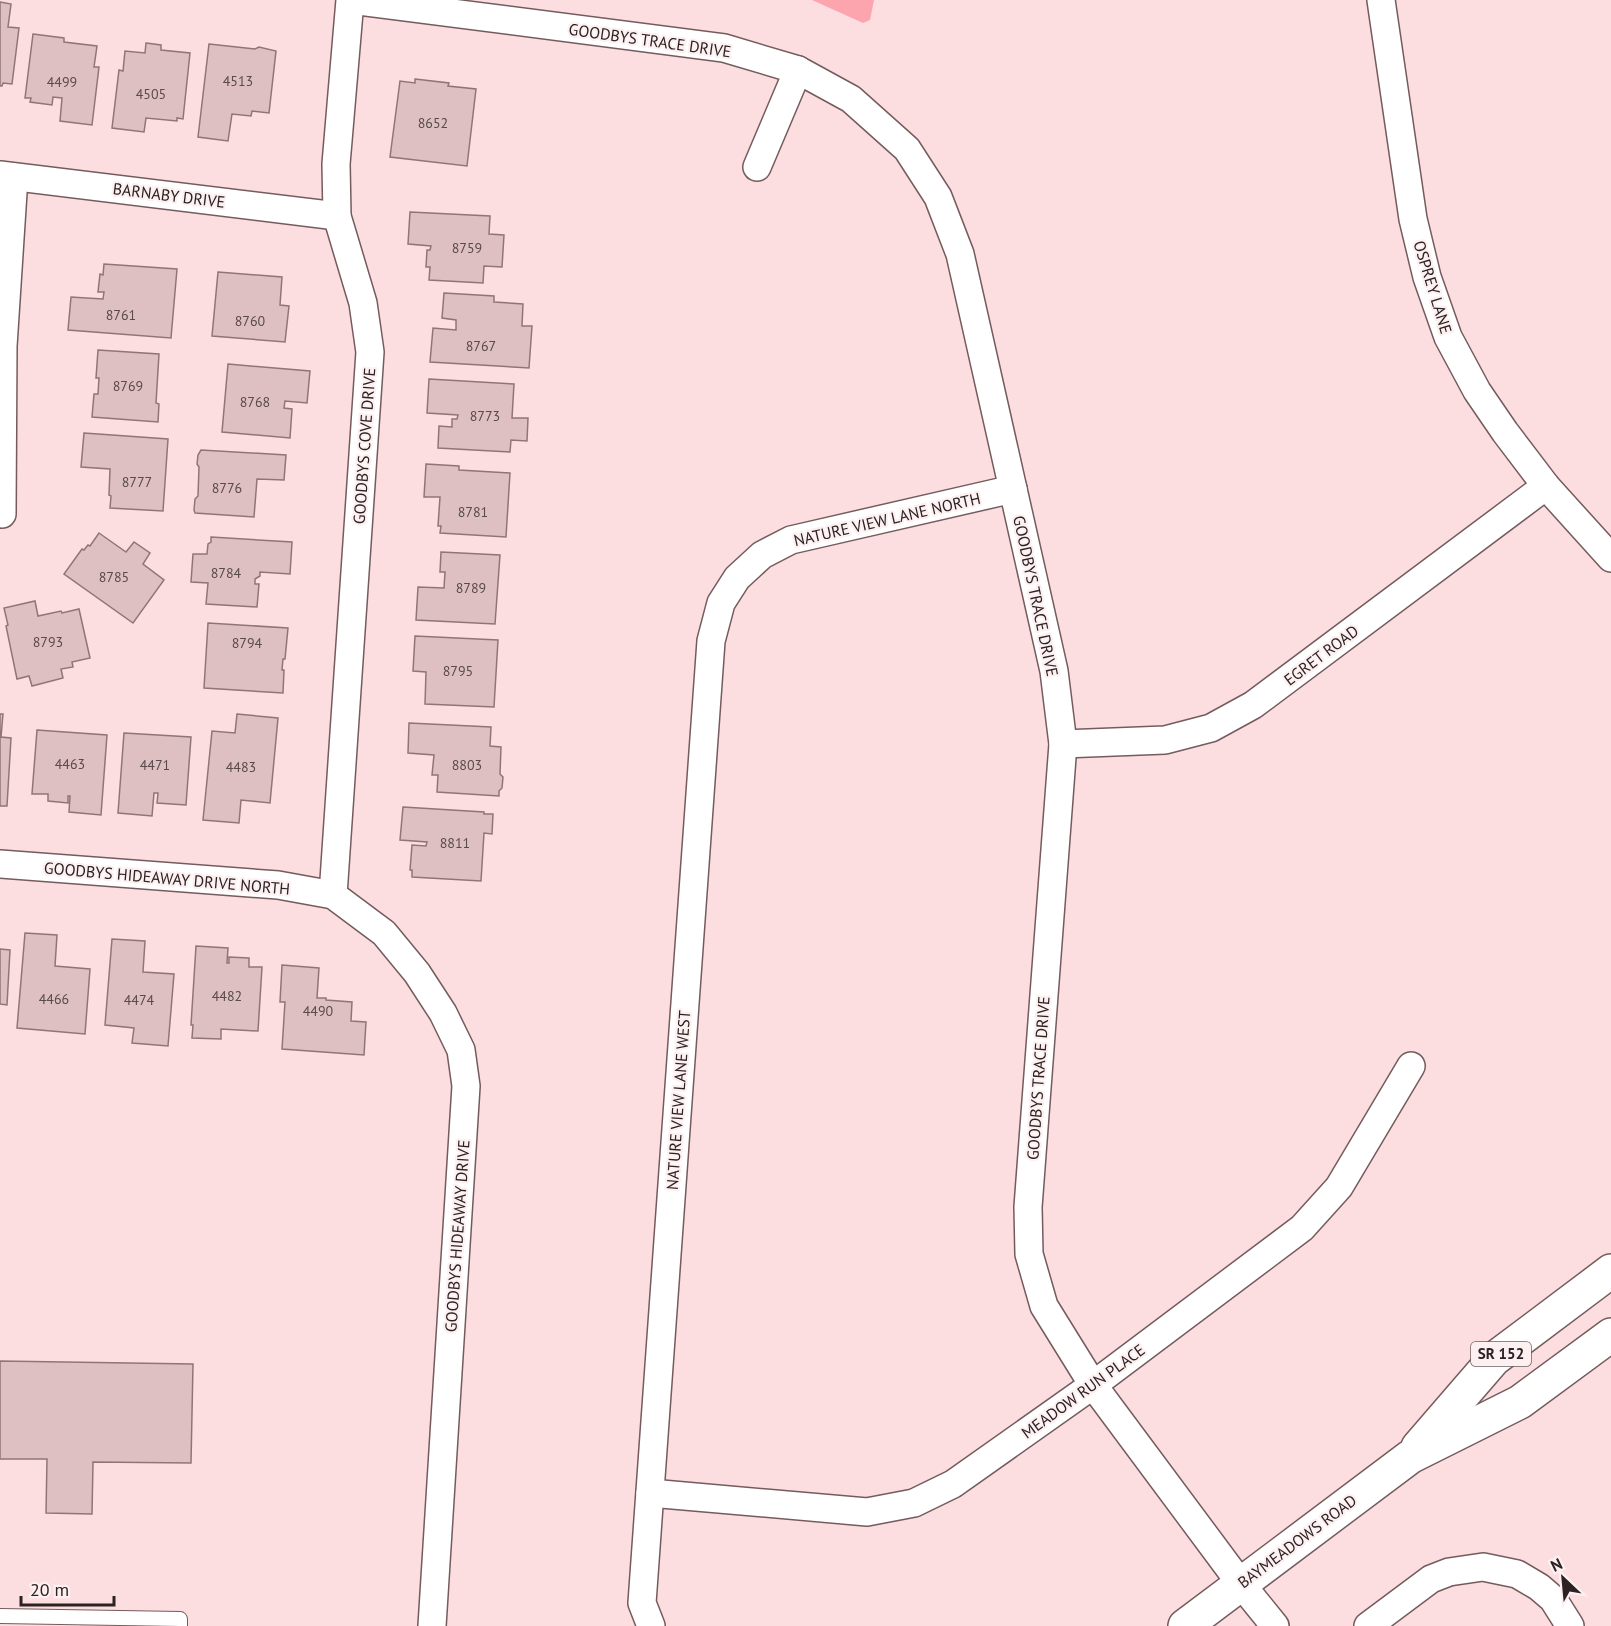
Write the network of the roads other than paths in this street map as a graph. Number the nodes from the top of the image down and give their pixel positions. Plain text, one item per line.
1 (350, 0) edge
2 (1381, 0) edge
3 (798, 70) junction
4 (757, 167) dead end
5 (7, 176) edge
6 (337, 216) junction
7 (1546, 486) junction
8 (1013, 489) junction
9 (2, 514) dead end
10 (1611, 558) edge
11 (737, 578) joint
12 (1063, 744) junction
13 (0, 864) edge
14 (333, 895) junction
15 (1411, 1066) dead end
16 (1611, 1271) edge
17 (1611, 1335) edge
18 (1093, 1385) junction
19 (1410, 1457) junction
20 (650, 1493) junction
21 (1241, 1584) junction
22 (0, 1616) edge
23 (180, 1626) edge
24 (432, 1626) edge
25 (651, 1626) edge
26 (1185, 1626) edge
27 (1275, 1626) edge
28 (1368, 1626) edge
29 (1570, 1626) edge

1 - 3 street, GOODBYS TRACE DRIVE
1 - 6 street, GOODBYS COVE DRIVE
2 - 7 street, OSPREY LANE
3 - 4 street
3 - 8 street, GOODBYS TRACE DRIVE
5 - 6 street, BARNABY DRIVE
5 - 9 street
6 - 14 street, GOODBYS COVE DRIVE
7 - 10 street, OSPREY LANE
7 - 12 street, EGRET ROAD
8 - 11 street, NATURE VIEW LANE NORTH
8 - 12 street, GOODBYS TRACE DRIVE
11 - 20 street, NATURE VIEW LANE WEST
12 - 18 street, GOODBYS TRACE DRIVE
13 - 14 street, GOODBYS HIDEAWAY DRIVE NORTH
14 - 24 street, GOODBYS HIDEAWAY DRIVE
15 - 18 street, MEADOW RUN PLACE
16 - 19 main road, BAYMEADOWS ROAD / SR 152
17 - 19 main road, BAYMEADOWS ROAD
18 - 20 street, MEADOW RUN PLACE
18 - 21 street, GOODBYS TRACE DRIVE
19 - 21 main road, BAYMEADOWS ROAD / SR 152
20 - 25 street, NATURE VIEW LANE WEST
21 - 26 main road, BAYMEADOWS ROAD / SR 152
21 - 27 street, GOODBYS TRACE DRIVE
22 - 23 lane
28 - 29 street

